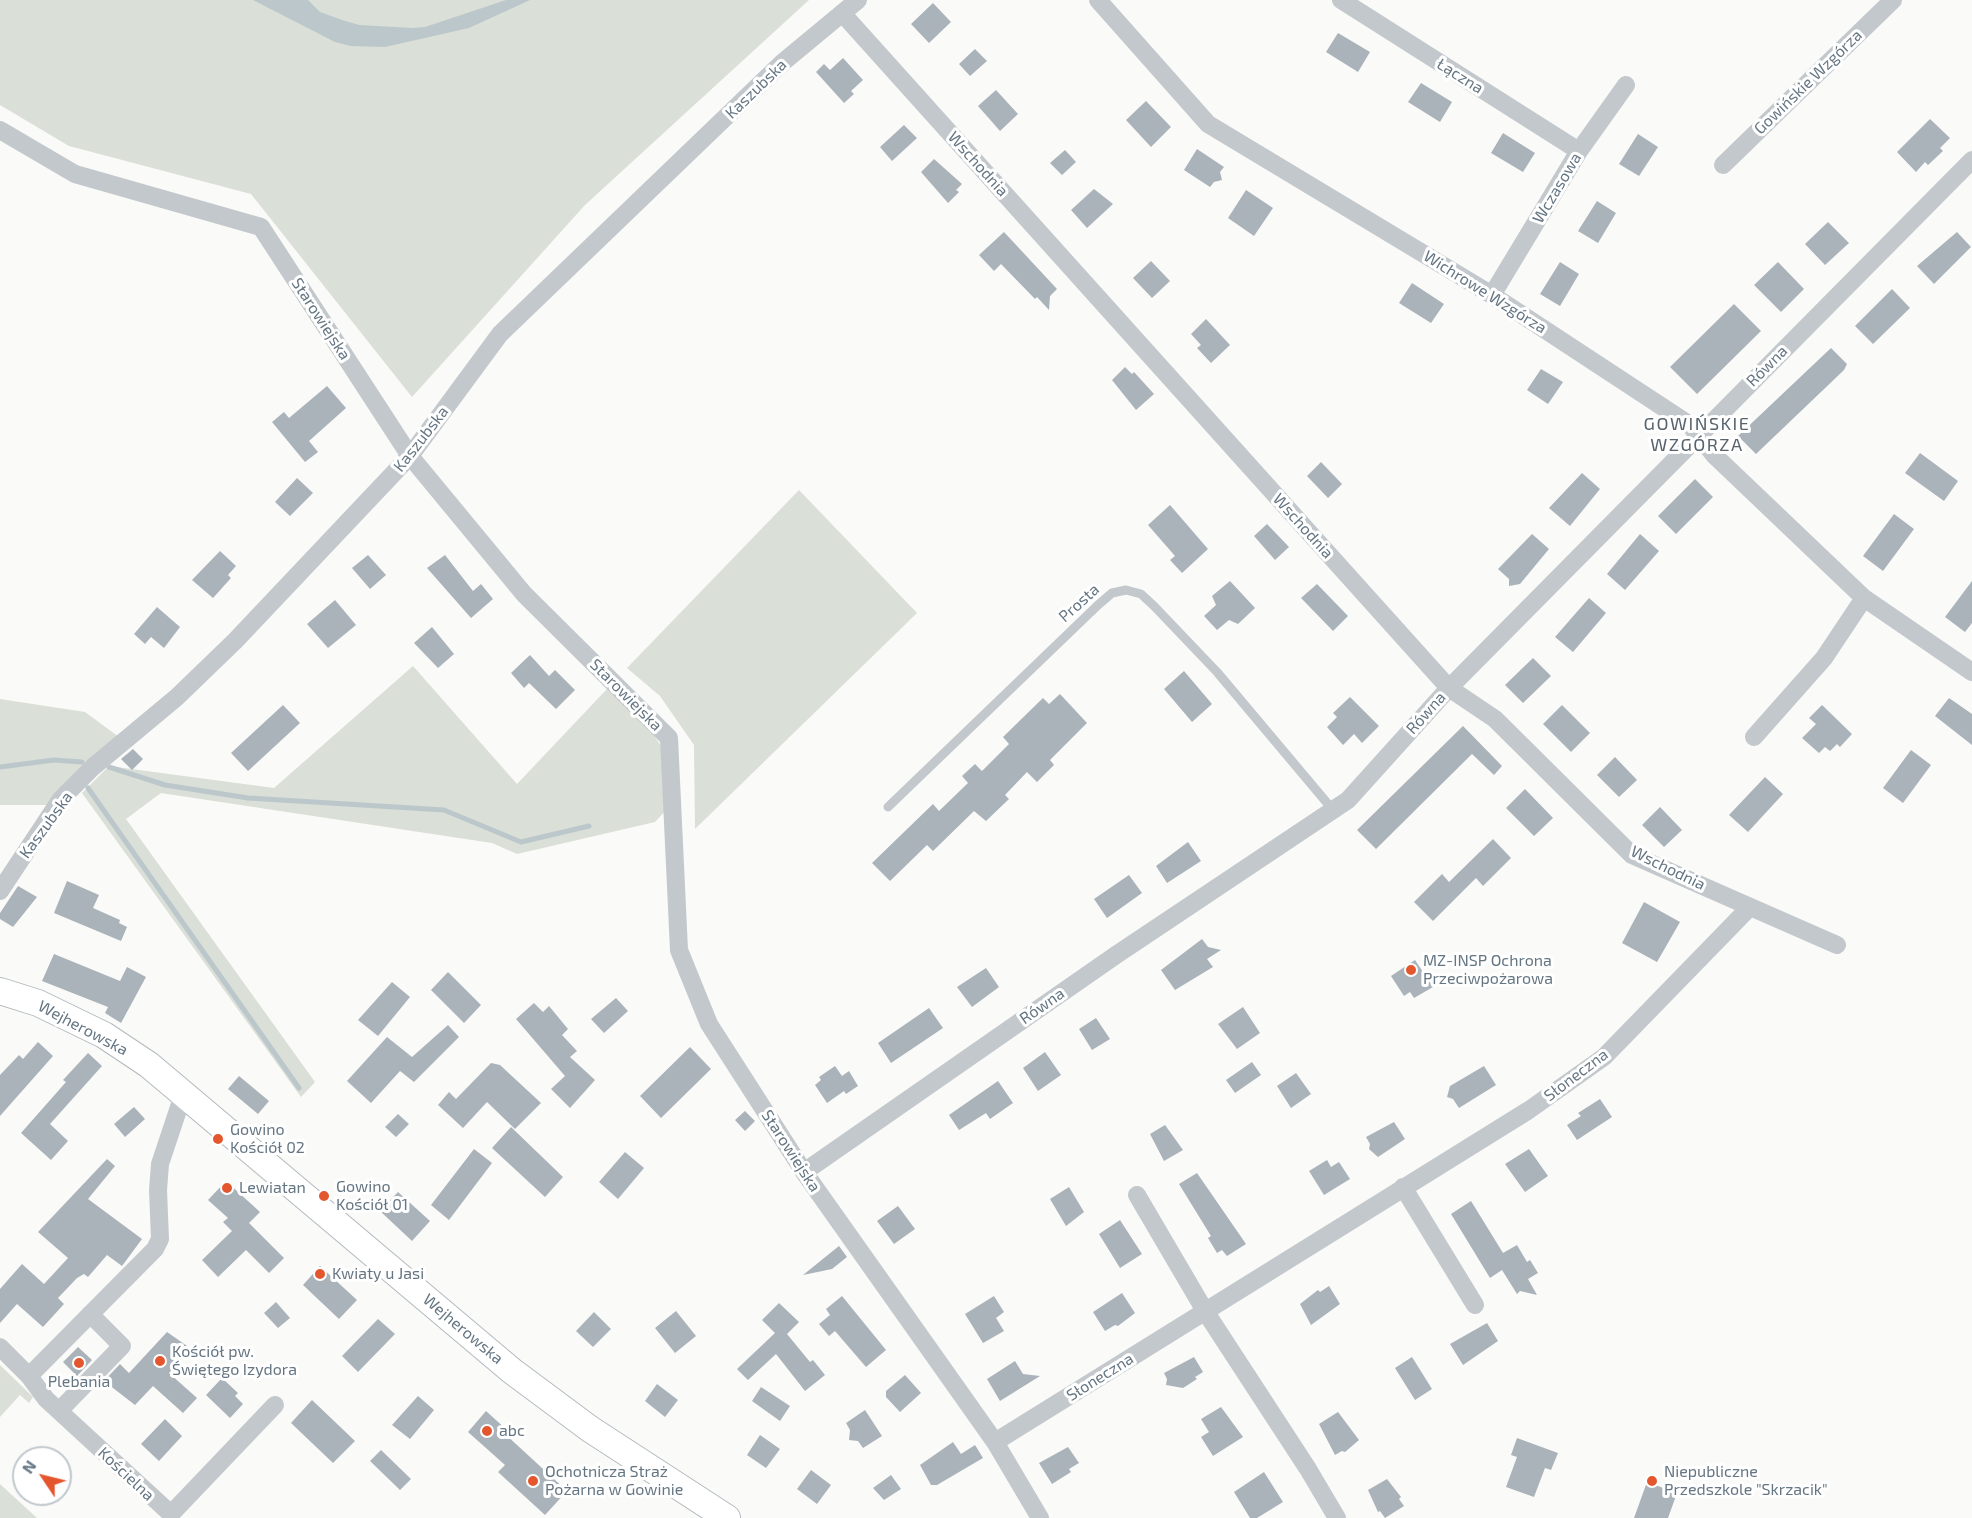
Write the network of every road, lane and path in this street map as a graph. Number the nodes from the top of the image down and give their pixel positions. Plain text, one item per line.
1 (858, 0) edge
2 (1098, 0) edge
3 (1341, 0) edge
4 (1893, 0) edge
5 (842, 13) junction
6 (1626, 85) dead end
7 (0, 130) edge
8 (1579, 151) junction
9 (1972, 160) edge
10 (1723, 165) dead end
11 (1492, 295) junction
12 (1698, 435) junction
13 (410, 456) junction
14 (1864, 598) junction
15 (1972, 672) edge
16 (1449, 688) junction
17 (1754, 737) dead end
18 (888, 807) dead end
19 (1333, 810) junction
20 (0, 891) edge
21 (1750, 907) junction
22 (1837, 945) dead end
23 (0, 991) edge
24 (183, 1092) junction
25 (804, 1172) junction
26 (1403, 1187) junction
27 (1137, 1195) dead end
28 (1475, 1305) dead end
29 (1206, 1311) junction
30 (90, 1314) junction
31 (0, 1347) edge
32 (29, 1376) junction
33 (275, 1405) dead end
34 (59, 1411) junction
35 (995, 1442) junction
36 (726, 1518) edge
37 (1040, 1518) edge
38 (1337, 1518) edge

1 - 5 street, Kaszubska
2 - 11 street, Wichrowe Wzgórza
3 - 8 street, Łączna
4 - 10 street, Gowińskie Wzgórza
5 - 13 street, Kaszubska
5 - 16 street, Wschodnia
6 - 8 street, Wczasowa
7 - 13 street, Starowiejska
8 - 11 street, Wczasowa
9 - 12 street, Równa
11 - 12 street, Wichrowe Wzgórza
12 - 14 street, Wichrowe Wzgórza
12 - 16 street, Równa
13 - 20 street, Kaszubska
13 - 25 street, Starowiejska
14 - 15 street, Wichrowe Wzgórza
14 - 17 street
16 - 19 street, Równa
16 - 21 street, Wschodnia
18 - 19 lane, Prosta
19 - 25 street, Równa
21 - 22 street, Wschodnia
21 - 26 street, Słoneczna
23 - 24 street, Wejherowska
24 - 30 street
24 - 36 street, Wejherowska
25 - 35 street, Starowiejska
26 - 28 street
26 - 29 street, Słoneczna
27 - 29 street
29 - 35 street, Słoneczna
29 - 38 street
30 - 32 street
30 - 34 street
31 - 32 street, Kościelna
32 - 34 street, Kościelna
33 - 34 street, Kościelna
35 - 37 street, Starowiejska

